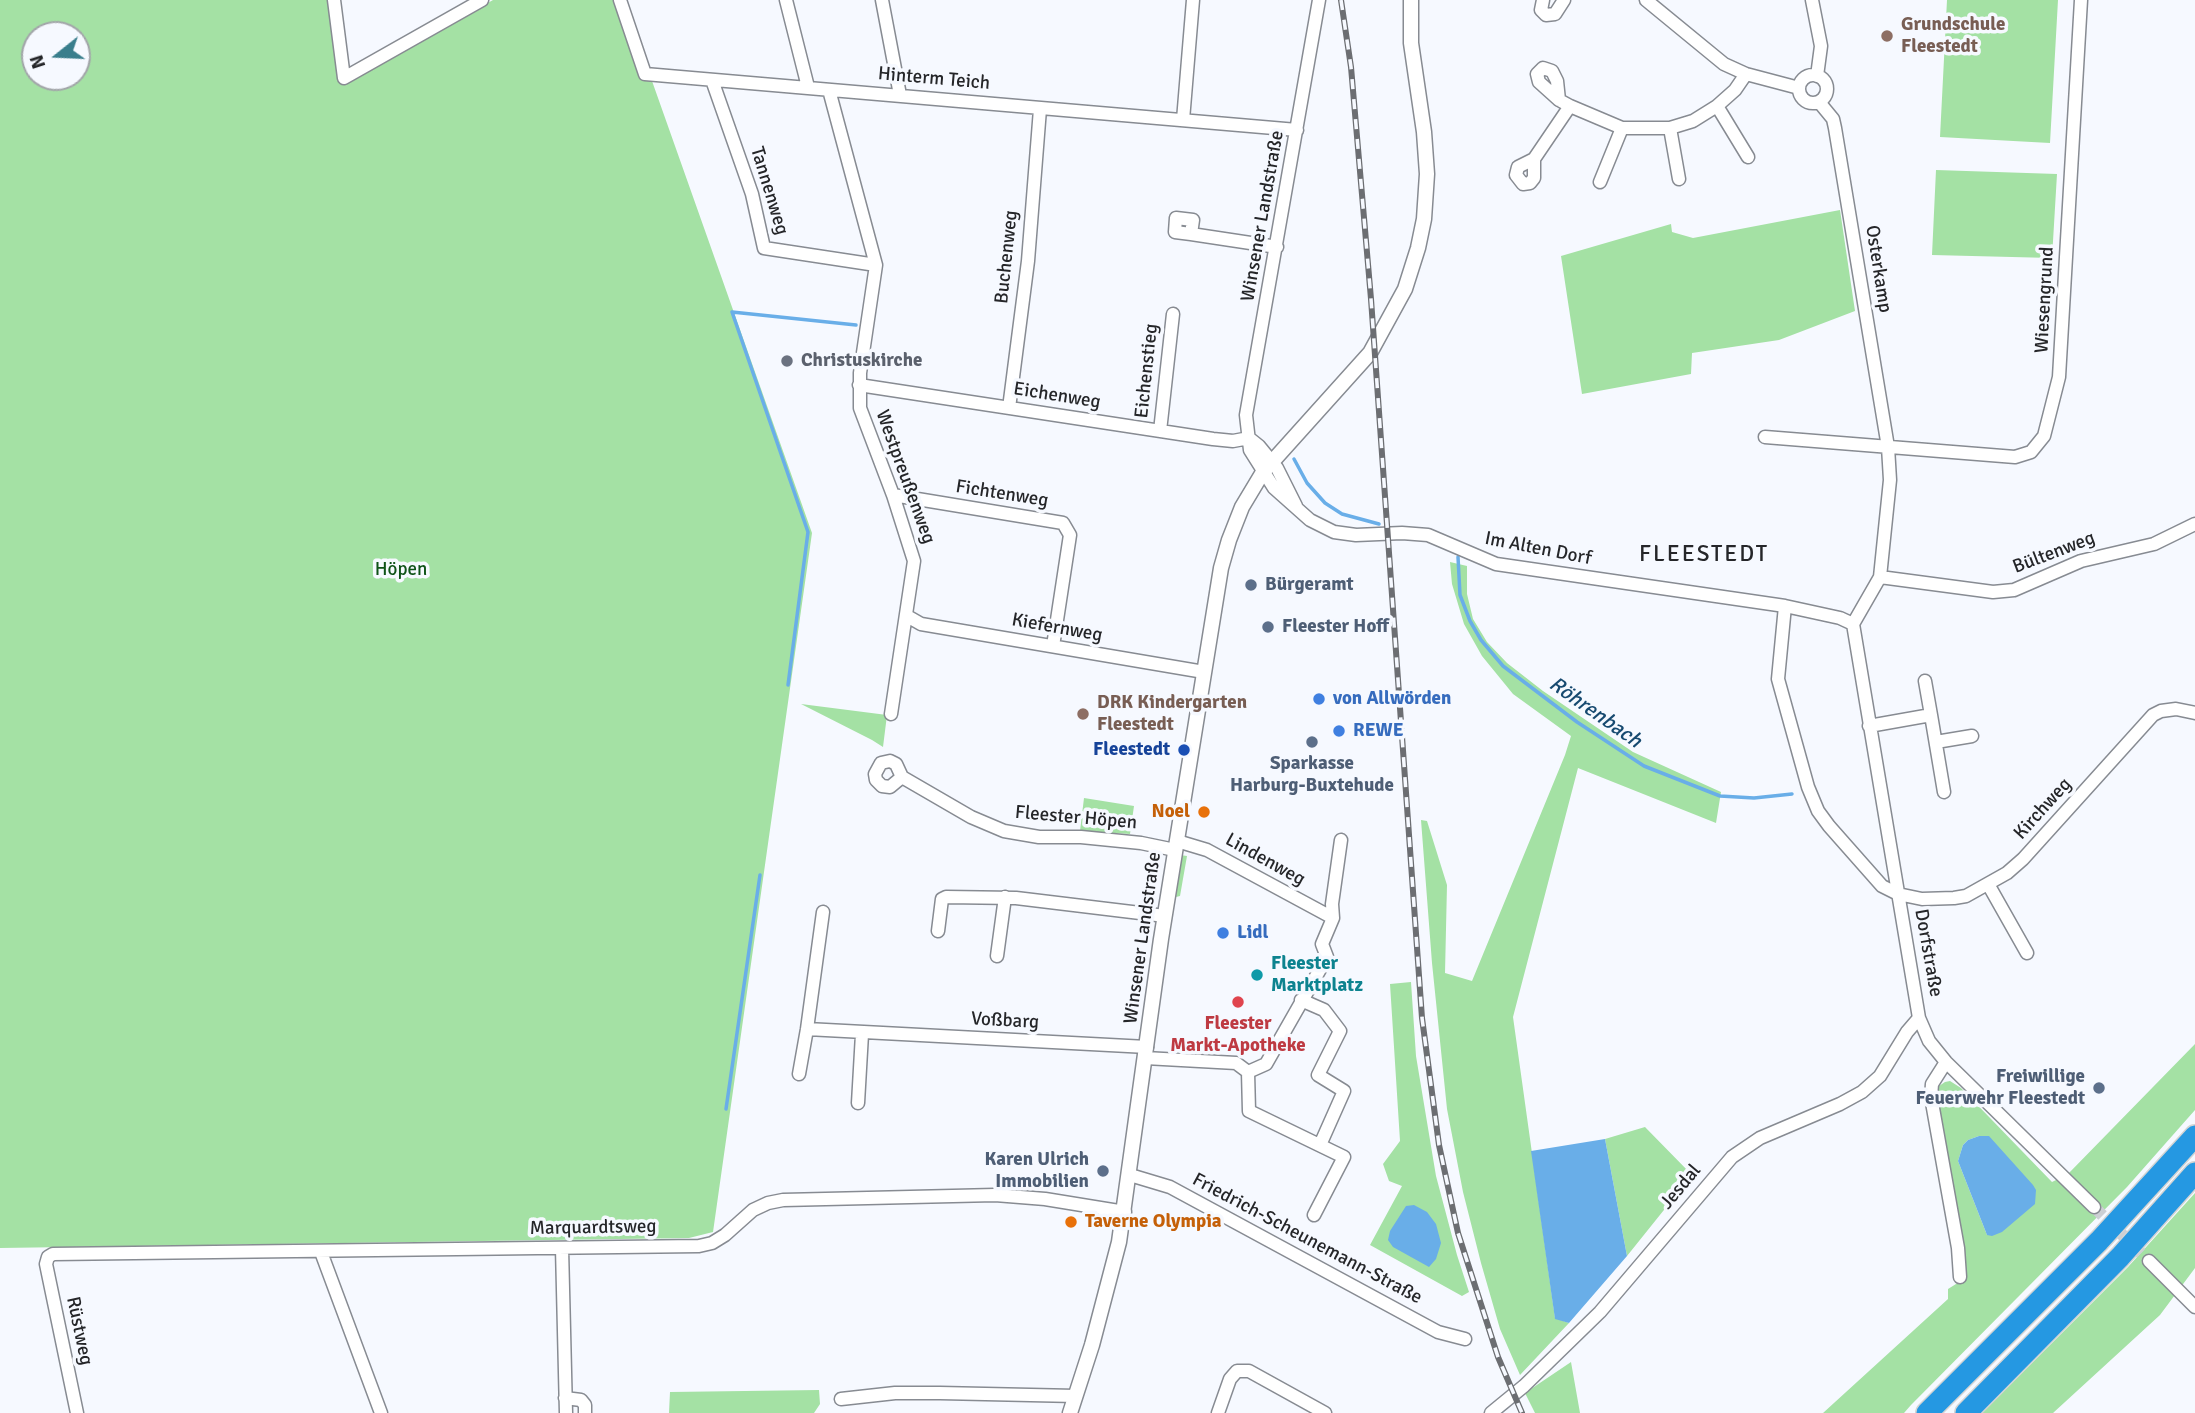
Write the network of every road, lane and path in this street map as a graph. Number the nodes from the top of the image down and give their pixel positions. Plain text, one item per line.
1 (334, 0) edge
2 (482, 0) edge
3 (620, 0) edge
4 (786, 0) edge
5 (882, 0) edge
6 (1193, 0) edge
7 (1319, 0) edge
8 (1411, 0) edge
9 (1543, 0) edge
10 (1564, 0) edge
11 (1646, 0) edge
12 (1812, 0) edge
13 (2081, 0) edge
14 (1746, 74) junction
15 (1817, 76) junction
16 (712, 80) junction
17 (808, 88) junction
18 (1799, 88) junction
19 (829, 90) junction
20 (900, 95) junction
21 (1819, 102) junction
22 (1717, 106) junction
23 (1041, 109) junction
24 (1183, 120) junction
25 (1622, 128) junction
26 (1670, 128) junction
27 (1297, 130) junction
28 (1748, 157) dead end
29 (1534, 159) dead end
30 (1679, 179) dead end
31 (1600, 182) dead end
32 (1191, 234) dead end
33 (1277, 247) junction
34 (876, 265) junction
35 (1173, 314) dead end
36 (859, 385) junction
37 (1009, 408) junction
38 (1160, 431) junction
39 (1765, 437) dead end
40 (1249, 438) junction
41 (1888, 447) junction
42 (1267, 466) junction
43 (893, 495) junction
44 (2195, 524) edge
45 (1880, 577) junction
46 (1785, 606) junction
47 (906, 616) junction
48 (1853, 624) junction
49 (1053, 646) junction
50 (1204, 672) junction
51 (1925, 681) dead end
52 (2195, 713) edge
53 (891, 714) dead end
54 (1931, 715) junction
55 (1869, 726) junction
56 (1972, 736) dead end
57 (1936, 742) junction
58 (902, 777) dead end
59 (1944, 792) dead end
60 (1341, 840) dead end
61 (1176, 846) junction
62 (1988, 884) junction
63 (1898, 894) junction
64 (1005, 897) junction
65 (823, 912) dead end
66 (1165, 916) junction
67 (1333, 918) junction
68 (938, 931) dead end
69 (2026, 953) dead end
70 (997, 956) dead end
71 (1301, 1000) junction
72 (1919, 1018) junction
73 (807, 1029) junction
74 (862, 1034) junction
75 (1146, 1052) junction
76 (1946, 1062) junction
77 (1248, 1072) junction
78 (799, 1074) dead end
79 (858, 1103) dead end
80 (2195, 1136) edge
81 (1320, 1145) junction
82 (2195, 1173) edge
83 (1130, 1175) junction
84 (2094, 1207) tunnel mouth
85 (1125, 1212) junction
86 (1314, 1215) dead end
87 (562, 1248) junction
88 (321, 1252) junction
89 (48, 1257) joint
90 (2149, 1261) tunnel mouth
91 (1960, 1277) dead end
92 (2195, 1307) edge
93 (1465, 1339) dead end
94 (1076, 1396) junction
95 (565, 1398) junction
96 (841, 1399) dead end
97 (77, 1413) edge
98 (380, 1413) edge
99 (566, 1413) edge
100 (585, 1413) edge
101 (1070, 1413) edge
102 (1218, 1413) edge
103 (1325, 1413) edge
104 (1491, 1413) edge
105 (1927, 1413) edge
106 (1966, 1413) edge

1 - 2 street
3 - 16 street, Hinterm Teich
4 - 17 street
5 - 20 street
6 - 24 street
7 - 27 street, Winsener Landstraße
8 - 42 street, Winsener Landstraße
9 - 10 street
11 - 14 street
12 - 15 street, Osterkamp
13 - 41 street, Wiesengrund
14 - 18 street
14 - 22 street
15 - 18 street
15 - 21 street, Osterkamp
16 - 17 street, Hinterm Teich
16 - 34 street, Tannenweg
17 - 19 street, Hinterm Teich
18 - 21 street, Osterkamp
19 - 20 street, Hinterm Teich
19 - 34 street, Westpreußenweg
20 - 23 street, Hinterm Teich
21 - 41 street, Osterkamp
22 - 26 street
22 - 28 street
23 - 24 street, Hinterm Teich
23 - 37 street, Buchenweg
24 - 27 street, Hinterm Teich
25 - 26 street
25 - 29 street
25 - 31 street
26 - 30 street
27 - 33 street, Winsener Landstraße
32 - 33 street
33 - 40 street, Winsener Landstraße
34 - 36 street, Westpreußenweg
35 - 38 street, Eichenstieg
36 - 37 street, Eichenweg
36 - 43 street, Westpreußenweg
37 - 38 street, Eichenweg
38 - 40 street, Eichenweg
39 - 41 street
40 - 42 street, Winsener Landstraße
41 - 45 street, Osterkamp
42 - 46 street, Im Alten Dorf
42 - 50 street, Winsener Landstraße
43 - 47 street, Westpreußenweg
43 - 49 street, Fichtenweg
44 - 45 street, Bültenweg
45 - 48 street, Osterkamp
46 - 48 street, Im Alten Dorf
46 - 63 street
47 - 49 street, Kiefernweg
47 - 53 street, Westpreußenweg
48 - 55 street, Dorfstraße
49 - 50 street, Kiefernweg
50 - 61 street, Winsener Landstraße
51 - 54 street
52 - 62 street, Kirchweg
54 - 55 street
54 - 57 street
55 - 63 street, Dorfstraße
56 - 57 street
57 - 59 street
58 - 61 street, Fleester Höpen
60 - 67 street, Lindenweg
61 - 66 street, Winsener Landstraße
61 - 67 street, Lindenweg
62 - 63 street, Kirchweg
62 - 69 street
63 - 72 street, Dorfstraße
64 - 66 street
64 - 68 street
64 - 70 street
65 - 73 street
66 - 75 street, Winsener Landstraße
67 - 71 street, Lindenweg
71 - 77 street
71 - 81 street
72 - 76 street, Dorfstraße
72 - 104 street, Jesdal
73 - 74 street, Voßbarg
73 - 78 street
74 - 75 street, Voßbarg
74 - 79 street
75 - 77 street, Voßbarg
75 - 83 street, Winsener Landstraße
76 - 84 street, Dorfstraße
76 - 91 street
77 - 81 street
80 - 105 highway
81 - 86 street
82 - 106 highway
83 - 85 street, Winsener Landstraße
83 - 93 street, Friedrich-Scheunemann-Straße
85 - 87 street, Marquardtsweg
85 - 94 street, Winsener Landstraße
87 - 88 street, Marquardtsweg
87 - 95 street
88 - 89 street, Marquardtsweg
88 - 98 street
89 - 97 street, Rüstweg
90 - 92 street
94 - 96 street
94 - 101 street, Winsener Landstraße
95 - 99 street
95 - 100 street
102 - 103 street

